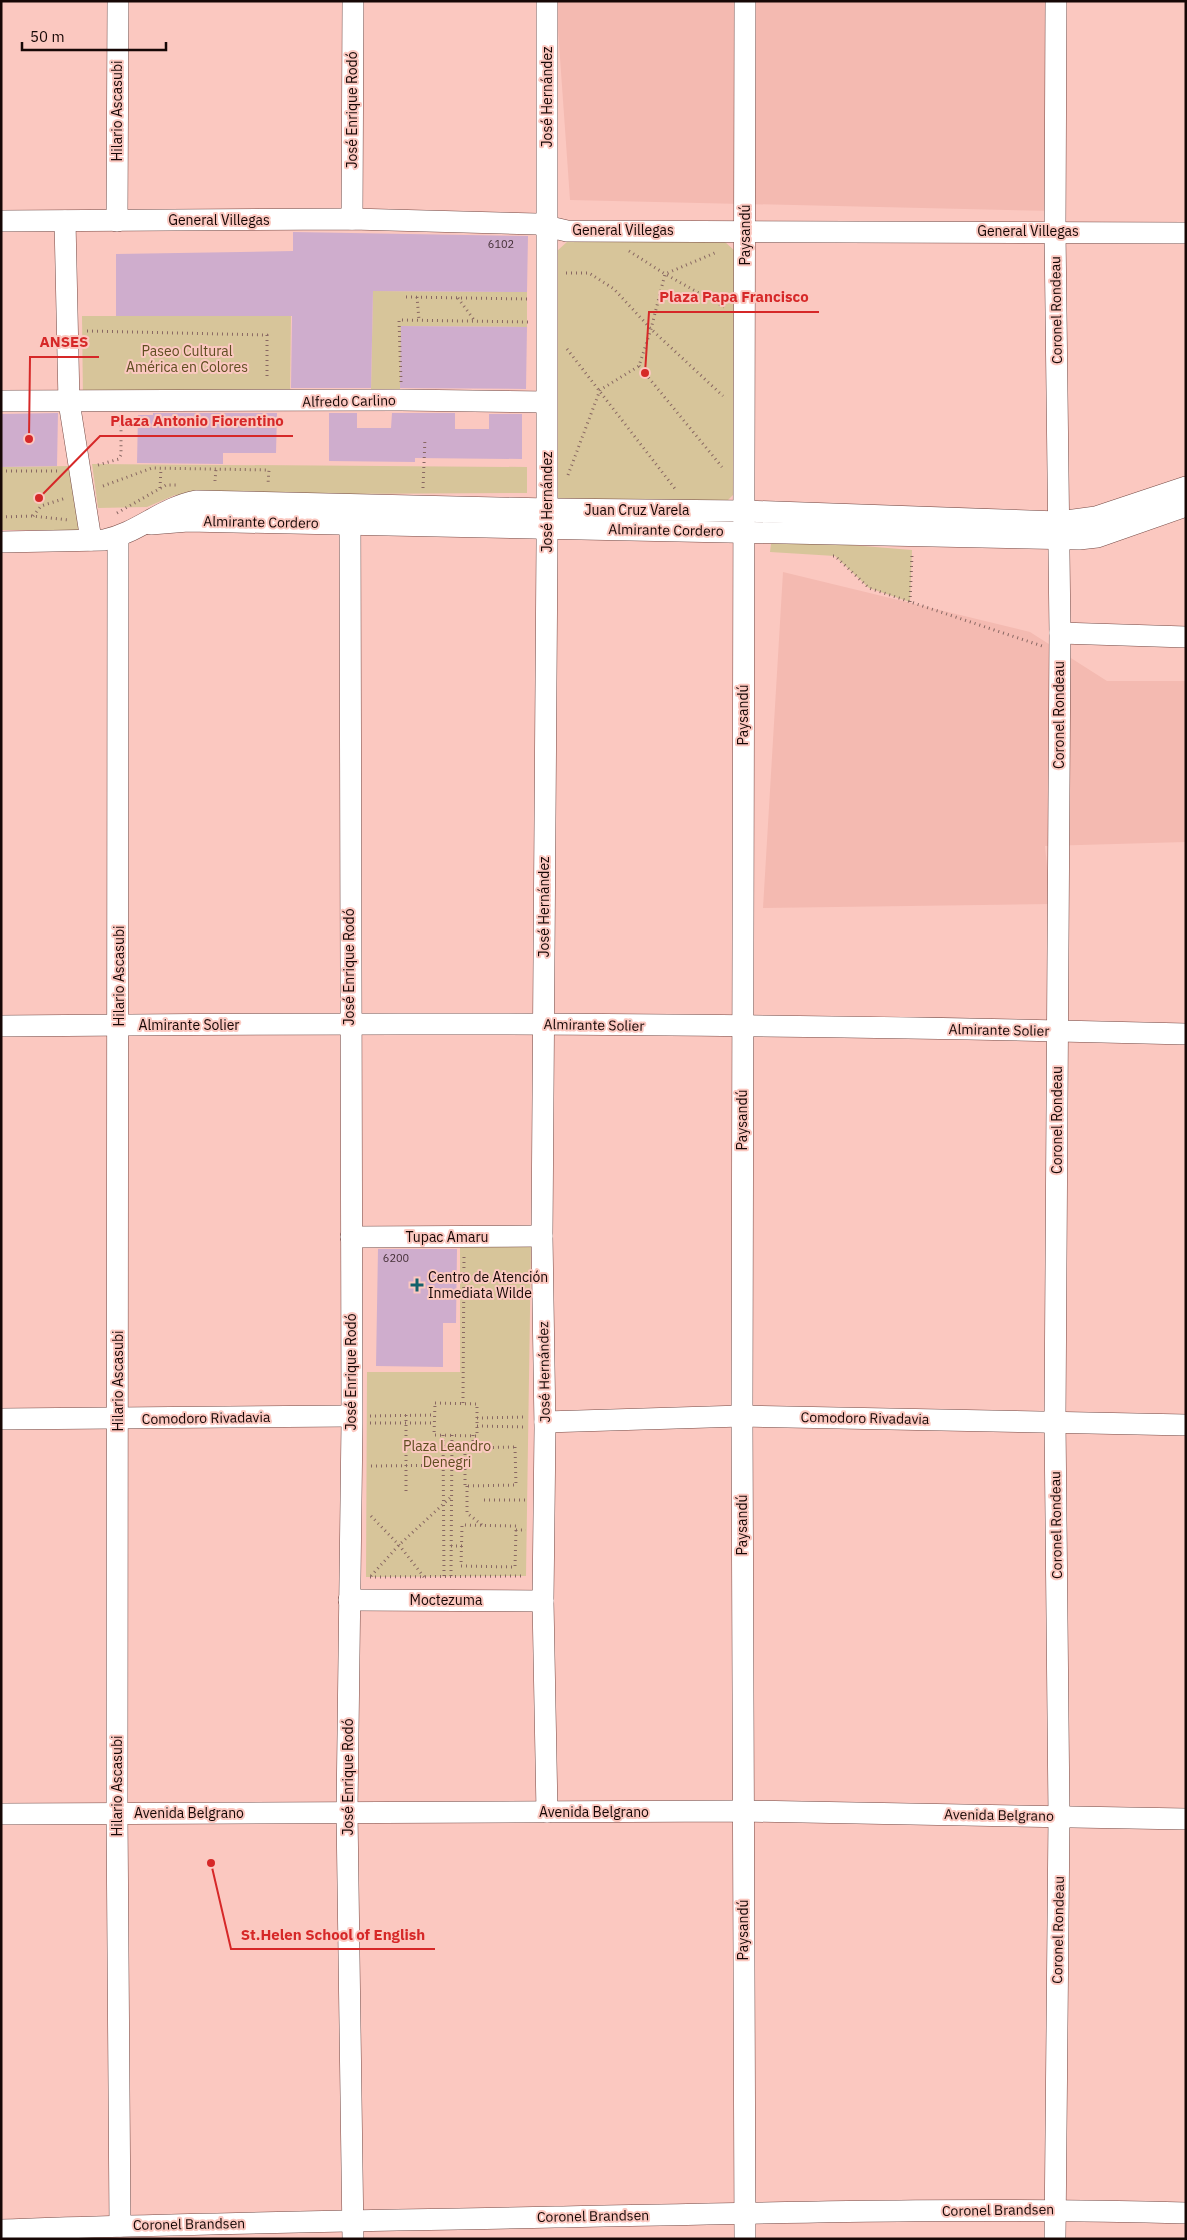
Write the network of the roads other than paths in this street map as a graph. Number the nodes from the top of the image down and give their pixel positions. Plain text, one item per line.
1 (118, 1) edge
2 (353, 1) edge
3 (547, 1) edge
4 (745, 1) edge
5 (1056, 1) edge
6 (352, 219) junction
7 (1, 221) edge
8 (65, 221) junction
9 (117, 221) junction
10 (548, 225) junction
11 (745, 231) junction
12 (1055, 231) junction
13 (1186, 233) edge
14 (1, 401) edge
15 (69, 402) junction
16 (546, 402) junction
17 (1186, 487) edge
18 (1186, 506) edge
19 (350, 515) junction
20 (547, 519) junction
21 (744, 521) junction
22 (1058, 530) junction
23 (118, 537) junction
24 (91, 540) junction
25 (1, 542) edge
26 (1186, 637) edge
27 (1060, 640) junction
28 (349, 1024) junction
29 (544, 1024) junction
30 (119, 1025) junction
31 (1, 1026) edge
32 (742, 1026) junction
33 (1058, 1030) junction
34 (1186, 1034) edge
35 (542, 1236) junction
36 (351, 1237) junction
37 (742, 1416) junction
38 (1, 1419) edge
39 (118, 1419) junction
40 (352, 1420) junction
41 (1055, 1421) junction
42 (545, 1422) junction
43 (1186, 1425) edge
44 (350, 1600) junction
45 (543, 1601) junction
46 (347, 1812) junction
47 (547, 1812) junction
48 (743, 1812) junction
49 (1, 1814) edge
50 (117, 1814) junction
51 (1059, 1816) junction
52 (1186, 1819) edge
53 (1055, 2209) junction
54 (745, 2213) junction
55 (1186, 2213) edge
56 (120, 2226) junction
57 (1, 2230) edge
58 (352, 2230) edge
59 (745, 2239) edge
60 (1055, 2239) edge

1 - 9 street, Hilario Ascasubi
2 - 6 street, José Enrique Rodó
3 - 10 street, José Hernández
4 - 11 street, Paysandú
5 - 12 street, Coronel Rondeau
6 - 9 street, General Villegas
6 - 10 street, General Villegas
7 - 8 street, General Villegas
8 - 9 street, General Villegas
8 - 15 street
10 - 11 street, General Villegas
10 - 16 street, José Hernández
11 - 12 street, General Villegas
11 - 21 street, Paysandú
12 - 13 street, General Villegas
12 - 22 street, Coronel Rondeau
14 - 15 street, Alfredo Carlino
15 - 16 street, Alfredo Carlino
15 - 24 street
16 - 20 street, José Hernández
17 - 22 street
18 - 22 street, Almirante Cordero
19 - 20 street, Almirante Cordero
19 - 20 street
19 - 23 street
19 - 28 street, José Enrique Rodó
20 - 21 street, Almirante Cordero
20 - 29 street, José Hernández
21 - 22 street, Almirante Cordero
21 - 32 street, Paysandú
22 - 27 street, Coronel Rondeau
23 - 24 street
23 - 30 street, Hilario Ascasubi
24 - 25 street
26 - 27 street
27 - 33 street, Coronel Rondeau
28 - 29 street, Almirante Solier
28 - 30 street, Almirante Solier
28 - 36 street, José Enrique Rodó
29 - 32 street, Almirante Solier
29 - 35 street, José Hernández
30 - 31 street, Almirante Solier
30 - 39 street, Hilario Ascasubi
32 - 33 street, Almirante Solier
32 - 37 street, Paysandú
33 - 34 street, Almirante Solier
33 - 41 street, Coronel Rondeau
35 - 36 street, Tupac Amaru
35 - 42 street, José Hernández
36 - 40 street, José Enrique Rodó
37 - 41 street, Comodoro Rivadavia
37 - 42 street, Comodoro Rivadavia
37 - 48 street, Paysandú
38 - 39 street, Comodoro Rivadavia
39 - 40 street, Comodoro Rivadavia
39 - 50 street, Hilario Ascasubi
40 - 44 street, José Enrique Rodó
41 - 43 street, Comodoro Rivadavia
41 - 51 street, Coronel Rondeau
42 - 45 street, José Hernández
44 - 45 street, Moctezuma
44 - 46 street, José Enrique Rodó
45 - 47 street, José Hernández
46 - 47 street, Avenida Belgrano
46 - 50 street, Avenida Belgrano
46 - 58 street, José Enrique Rodó
47 - 48 street, Avenida Belgrano
48 - 51 street, Avenida Belgrano
48 - 54 street, Paysandú
49 - 50 street, Avenida Belgrano
50 - 56 street, Hilario Ascasubi
51 - 52 street, Avenida Belgrano
51 - 53 street, Coronel Rondeau
53 - 54 street, Coronel Brandsen
53 - 55 street, Coronel Brandsen
53 - 60 street, Coronel Rondeau
54 - 58 street, Coronel Brandsen
54 - 59 street, Paysandú
56 - 57 street, Coronel Brandsen
56 - 58 street, Coronel Brandsen

